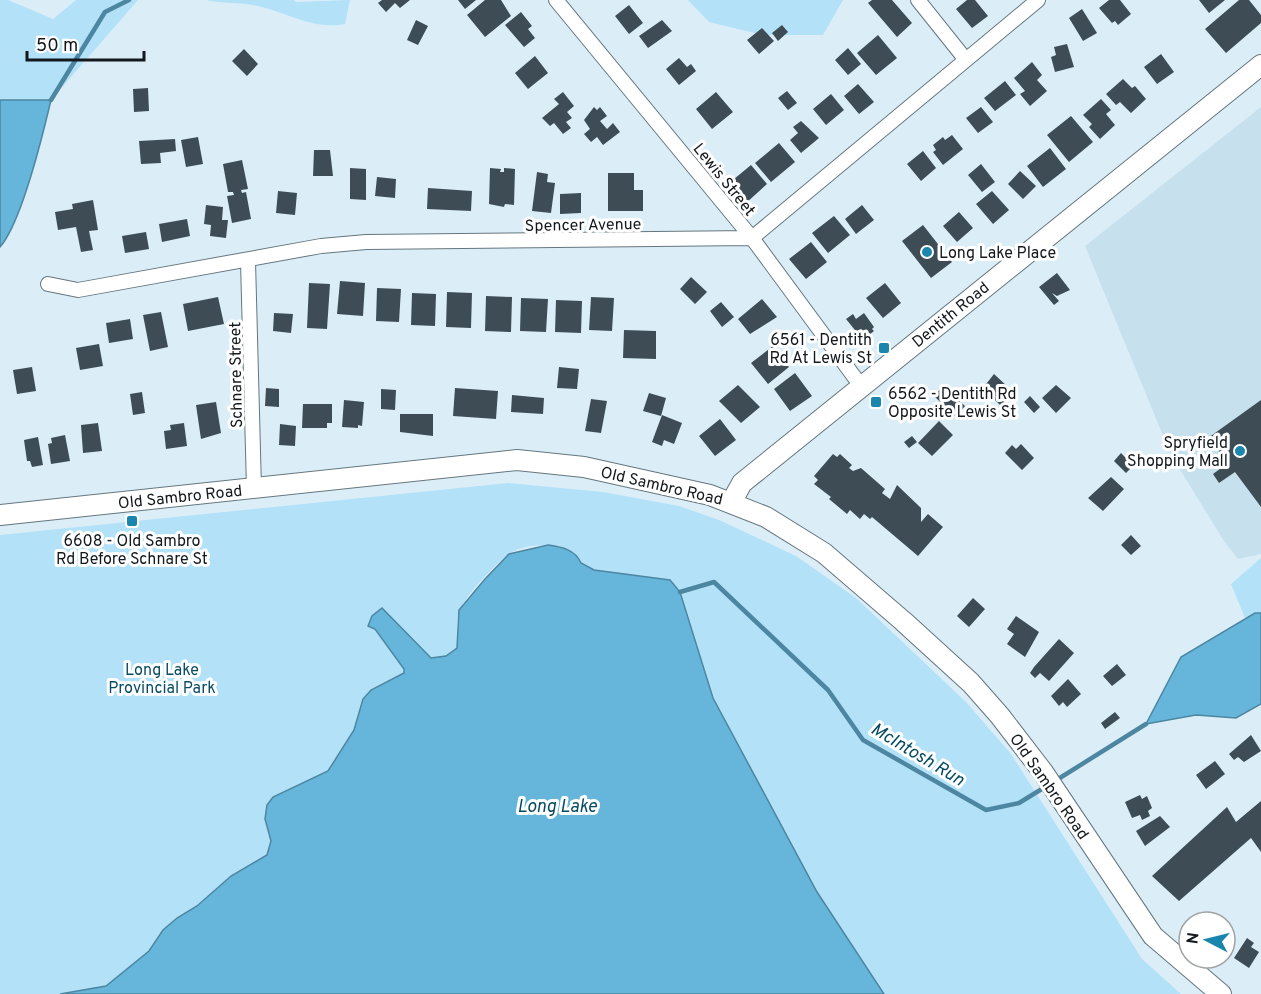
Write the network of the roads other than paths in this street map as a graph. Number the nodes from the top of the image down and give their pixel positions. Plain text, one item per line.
1 (556, 0) edge
2 (918, 0) edge
3 (1038, 0) edge
4 (966, 60) junction
5 (1261, 65) edge
6 (752, 238) junction
7 (248, 261) junction
8 (48, 284) dead end
9 (861, 386) junction
10 (254, 489) junction
11 (732, 501) junction
12 (0, 515) edge
13 (1221, 994) edge

1 - 6 street, Lewis Street
2 - 4 street
3 - 4 street
4 - 6 street
5 - 9 main road, Dentith Road
6 - 7 street, Spencer Avenue
6 - 9 street, Lewis Street
7 - 8 street, Spencer Avenue
7 - 10 street, Schnare Street
9 - 11 main road, Dentith Road
10 - 11 main road, Old Sambro Road
10 - 12 main road, Old Sambro Road
11 - 13 main road, Old Sambro Road

